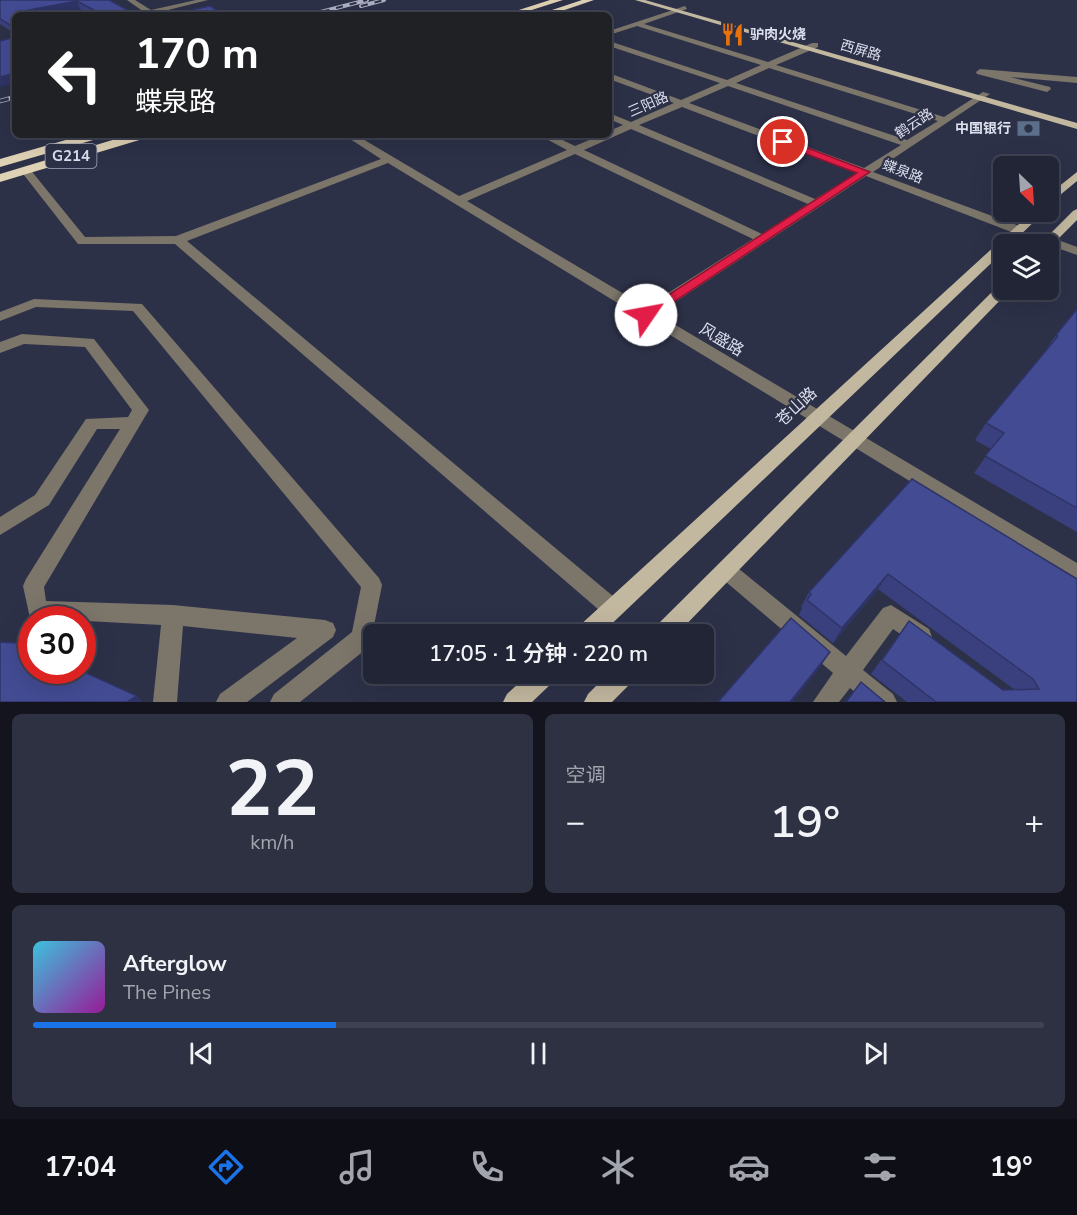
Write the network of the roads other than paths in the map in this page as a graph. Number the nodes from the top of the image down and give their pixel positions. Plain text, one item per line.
1 (130, 0) edge
2 (205, 0) edge
3 (559, 0) edge
4 (590, 0) edge
5 (638, 0) edge
6 (656, 0) edge
7 (681, 10) junction
8 (150, 12) edge
9 (160, 12) edge
10 (517, 12) edge
11 (550, 12) edge
12 (637, 24) junction
13 (612, 32) edge
14 (612, 44) edge
15 (811, 47) junction
16 (769, 65) junction
17 (612, 77) edge
18 (1077, 80) edge
19 (728, 83) junction
20 (1047, 89) dead end
21 (982, 96) junction
22 (682, 103) junction
23 (612, 117) edge
24 (945, 120) junction
25 (1077, 120) edge
26 (631, 126) junction
27 (1077, 126) edge
28 (612, 134) edge
29 (86, 138) edge
30 (132, 138) edge
31 (354, 138) edge
32 (550, 138) edge
33 (603, 138) edge
34 (908, 144) junction
35 (575, 150) junction
36 (389, 159) junction
37 (0, 163) edge
38 (25, 170) junction
39 (865, 172) junction
40 (1077, 175) edge
41 (0, 178) edge
42 (1059, 192) edge
43 (458, 201) junction
44 (817, 204) junction
45 (1077, 213) edge
46 (1027, 222) edge
47 (1018, 230) junction
48 (1057, 234) edge
49 (763, 238) junction
50 (178, 240) junction
51 (1059, 246) edge
52 (1077, 251) edge
53 (993, 299) edge
54 (646, 315) junction
55 (0, 317) edge
56 (0, 348) edge
57 (818, 418) junction
58 (133, 423) junction
59 (854, 440) junction
60 (0, 528) edge
61 (726, 570) junction
62 (1077, 574) edge
63 (613, 609) junction
64 (173, 615) junction
65 (597, 624) edge
66 (673, 624) edge
67 (936, 648) edge
68 (848, 672) junction
69 (534, 684) edge
70 (614, 684) edge
71 (165, 702) edge
72 (228, 702) edge
73 (282, 702) edge
74 (514, 702) edge
75 (596, 702) edge
76 (825, 702) edge
77 (885, 702) edge

1 - 8 street
2 - 9 street
3 - 10 highway
4 - 11 highway
5 - 7 main road, 西屏路
6 - 7 main road, 西屏路
7 - 12 street
7 - 15 main road, 西屏路
12 - 13 street
12 - 16 street
14 - 19 street
15 - 16 street, 三阳路
15 - 21 main road, 西屏路
16 - 19 street, 三阳路
16 - 24 street
17 - 22 street, 蝶泉路
18 - 20 street
19 - 22 street, 三阳路
19 - 34 street
21 - 24 street, 鹤云路
21 - 25 main road, 西屏路
21 - 27 main road, 西屏路
22 - 26 street, 三阳路
22 - 39 street, 蝶泉路
23 - 26 street
24 - 34 street, 鹤云路
26 - 28 street, 三阳路
26 - 44 street
29 - 37 highway, G214
30 - 38 highway, G214
31 - 36 street, 风盛路
32 - 35 street
33 - 35 street, 三阳路
34 - 39 street, 鹤云路
35 - 43 street, 三阳路
35 - 49 street
36 - 43 street, 风盛路
36 - 50 street
38 - 41 highway, G214
38 - 50 street
39 - 44 street, 鹤云路
39 - 47 street, 蝶泉路
40 - 42 main road
43 - 54 street, 风盛路
44 - 49 street, 鹤云路
45 - 48 main road
46 - 47 main road, 苍山路
47 - 57 main road, 苍山路
49 - 54 street, 鹤云路
50 - 63 street
51 - 52 street
53 - 59 main road
54 - 57 street, 风盛路
55 - 73 street
56 - 58 street
57 - 59 street, 风盛路
57 - 63 main road, 苍山路
58 - 60 street
58 - 64 street
59 - 61 main road
59 - 62 street, 风盛路
61 - 66 main road
61 - 68 street
63 - 65 main road, 苍山路
64 - 71 street
64 - 72 street
67 - 68 street
68 - 76 street
68 - 77 street
69 - 74 main road
70 - 75 main road

